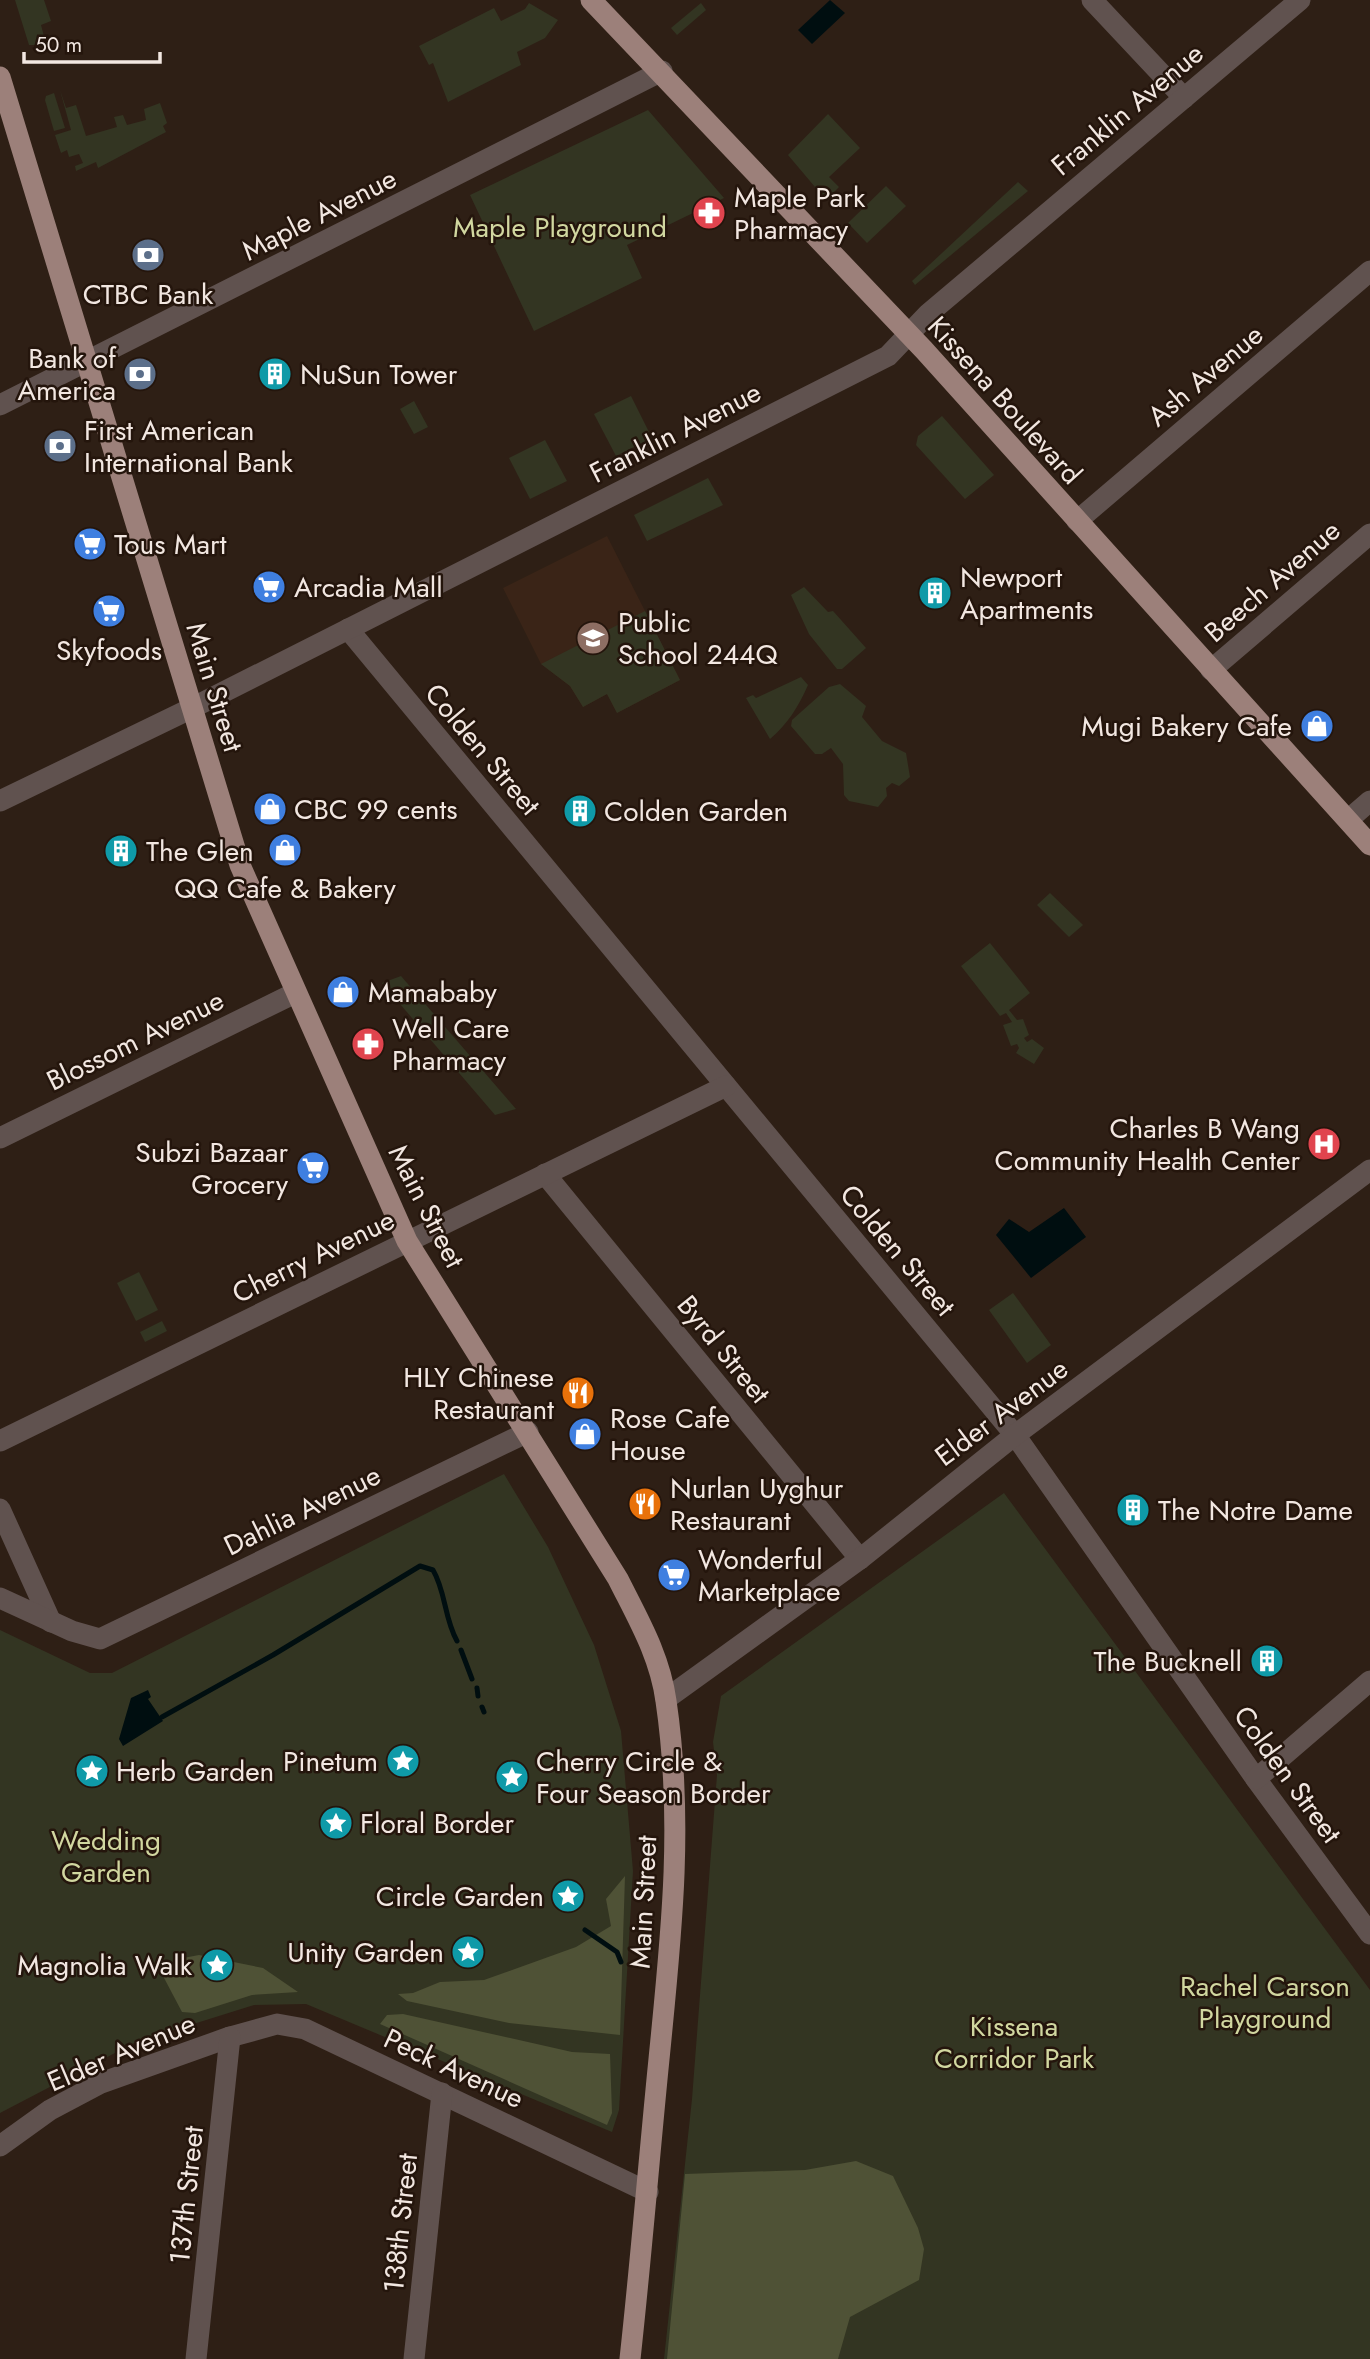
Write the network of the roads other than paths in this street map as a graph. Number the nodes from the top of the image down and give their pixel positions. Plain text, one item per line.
1 (591, 0) edge
2 (1092, 0) edge
3 (1300, 0) edge
4 (662, 71) junction
5 (0, 77) edge
6 (1184, 98) junction
7 (1370, 271) edge
8 (908, 334) junction
9 (87, 363) junction
10 (0, 405) edge
11 (1077, 521) junction
12 (1370, 534) edge
13 (348, 629) junction
14 (1211, 670) junction
15 (191, 708) junction
16 (0, 801) edge
17 (1370, 801) edge
18 (1348, 820) junction
19 (1370, 845) edge
20 (295, 993) junction
21 (726, 1086) junction
22 (0, 1138) edge
23 (1370, 1170) edge
24 (545, 1174) junction
25 (407, 1241) junction
26 (528, 1432) junction
27 (1015, 1435) junction
28 (0, 1441) edge
29 (0, 1509) edge
30 (860, 1559) junction
31 (0, 1598) edge
32 (51, 1622) junction
33 (1370, 1681) edge
34 (666, 1699) junction
35 (1256, 1779) junction
36 (1370, 1934) edge
37 (230, 2037) junction
38 (442, 2093) junction
39 (0, 2149) edge
40 (648, 2192) junction
41 (196, 2359) edge
42 (414, 2359) edge
43 (630, 2359) edge

1 - 4 main road, Kissena Boulevard
2 - 6 street
3 - 6 street, Franklin Avenue
4 - 8 main road, Kissena Boulevard
4 - 9 street, Maple Avenue
5 - 9 main road, Main Street
6 - 8 street, Franklin Avenue
7 - 11 street, Ash Avenue
8 - 11 main road, Kissena Boulevard
8 - 13 street, Franklin Avenue
9 - 10 street, Maple Avenue
9 - 15 main road, Main Street
11 - 14 main road, Kissena Boulevard
12 - 14 street, Beech Avenue
13 - 15 street, Franklin Avenue
13 - 21 street, Colden Street
14 - 18 main road, Kissena Boulevard
15 - 16 street, Franklin Avenue
15 - 20 main road, Main Street
17 - 18 street
18 - 19 main road, Kissena Boulevard
20 - 22 street, Blossom Avenue
20 - 25 main road, Main Street
21 - 24 street, Cherry Avenue
21 - 27 street, Colden Street
23 - 27 street, Elder Avenue
24 - 25 street, Cherry Avenue
24 - 30 street, Byrd Street
25 - 26 main road, Main Street
25 - 28 street, Cherry Avenue
26 - 32 street, Dahlia Avenue
26 - 34 main road, Main Street
27 - 30 street, Elder Avenue
27 - 35 street, Colden Street
29 - 32 street
30 - 34 street, Elder Avenue
31 - 32 street
33 - 35 street
34 - 40 main road, Main Street
35 - 36 street, Colden Street
37 - 38 street, Peck Avenue
37 - 39 street, Elder Avenue
37 - 41 street, 137th Street
38 - 40 street, Peck Avenue
38 - 42 street, 138th Street
40 - 43 main road, Main Street

